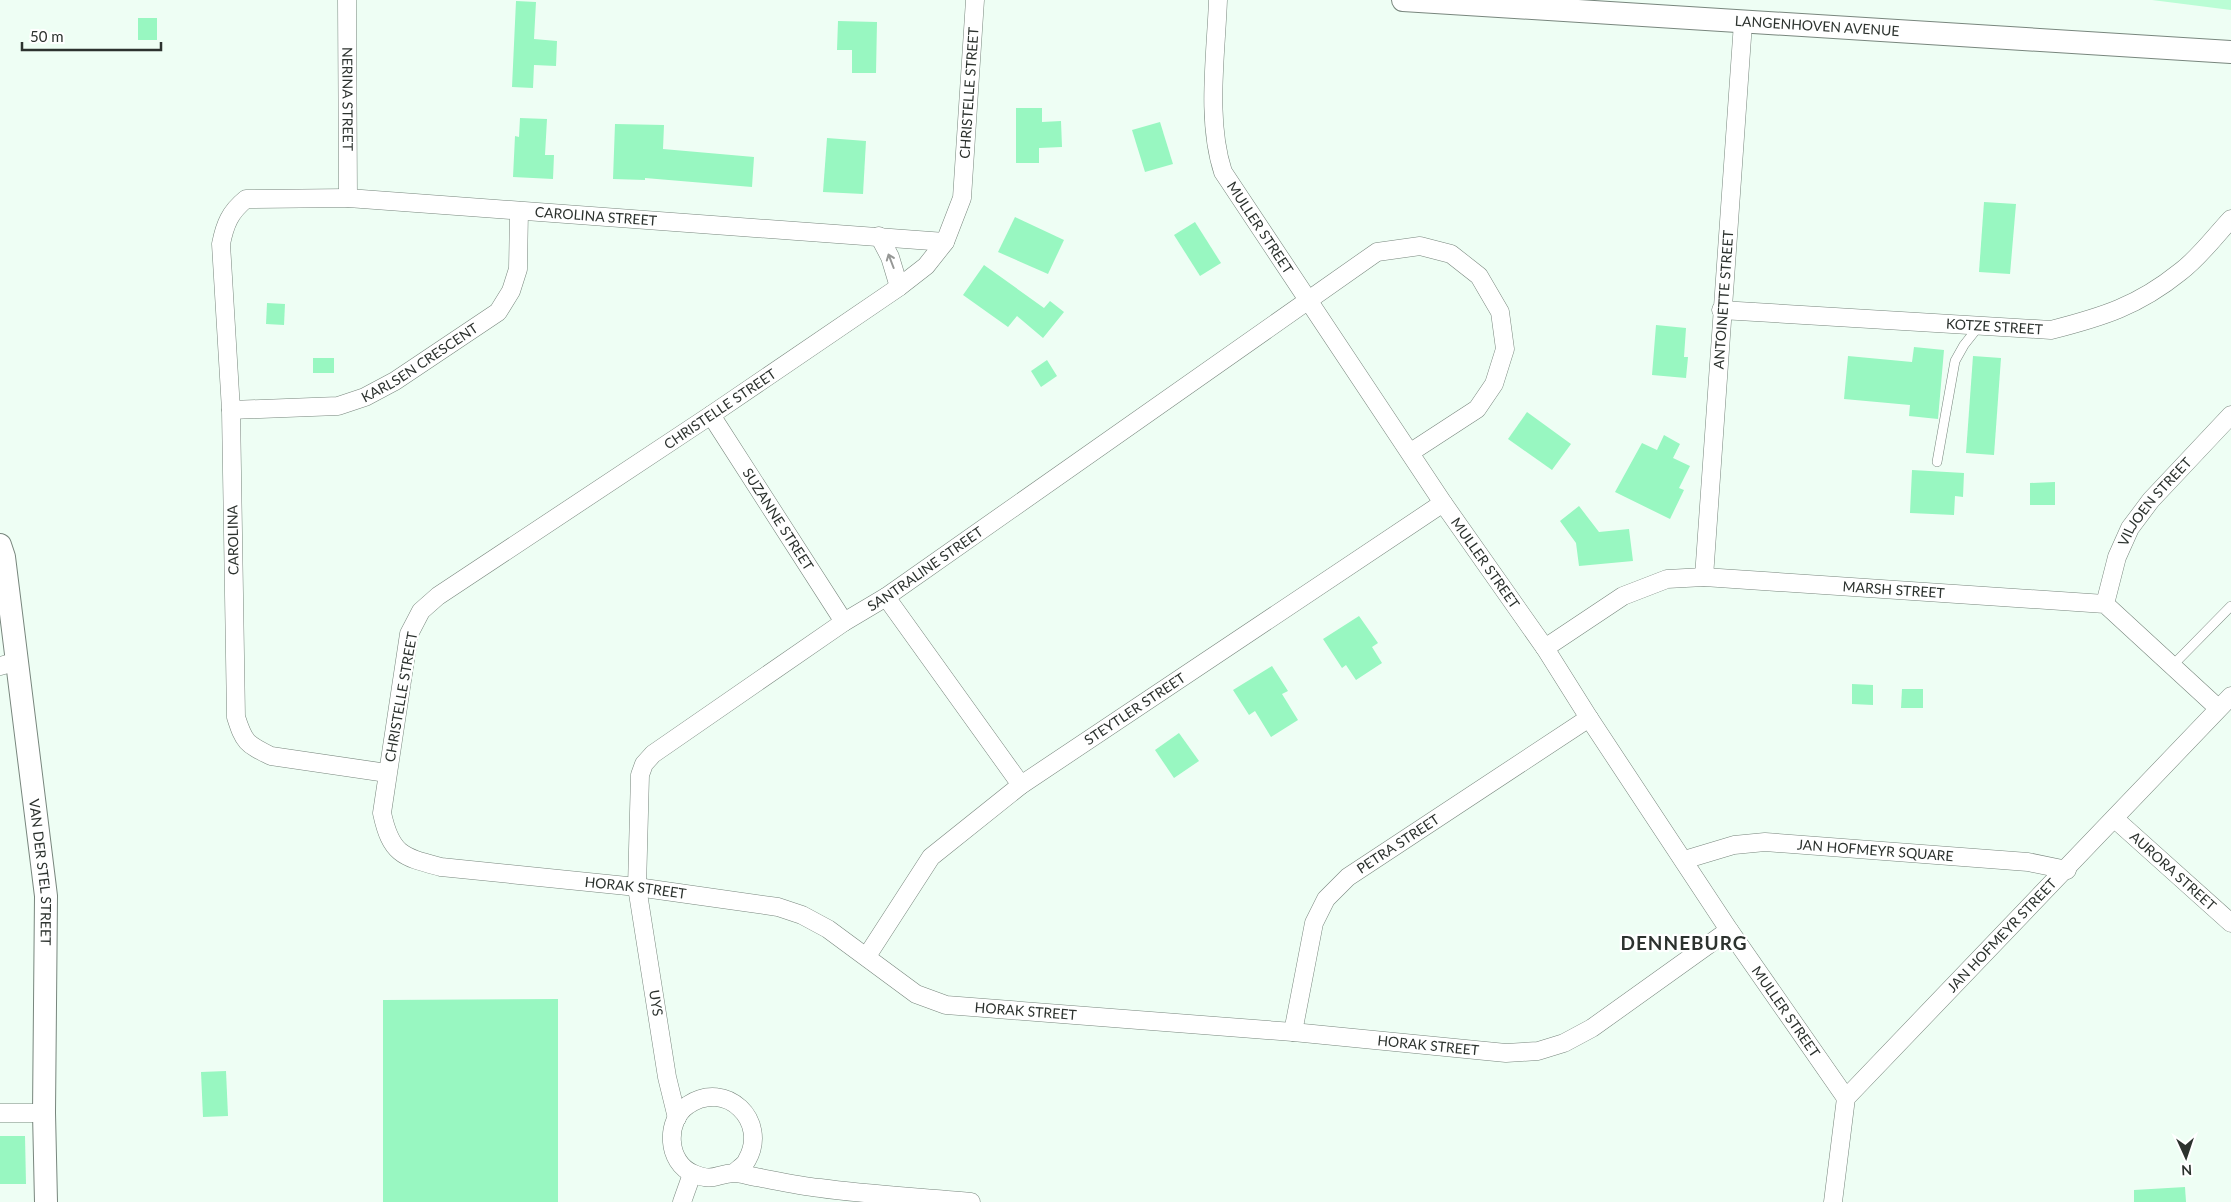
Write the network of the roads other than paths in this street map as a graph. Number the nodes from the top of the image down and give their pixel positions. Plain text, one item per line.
1 (347, 0) edge
2 (975, 0) edge
3 (1218, 0) edge
4 (1403, 0) edge
5 (1743, 23) junction
6 (2231, 52) edge
7 (348, 198) junction
8 (246, 199) joint
9 (519, 211) junction
10 (2231, 219) edge
11 (879, 236) junction
12 (945, 242) junction
13 (900, 288) junction
14 (1308, 300) junction
15 (1721, 310) junction
16 (1980, 325) junction
17 (231, 410) junction
18 (711, 415) junction
19 (2231, 415) edge
20 (1411, 452) junction
21 (1937, 462) dead end
22 (1443, 503) junction
23 (0, 545) edge
24 (1704, 578) junction
25 (886, 597) junction
26 (2105, 604) junction
27 (2231, 606) edge
28 (844, 622) junction
29 (1545, 648) junction
30 (9, 663) edge
31 (2173, 665) junction
32 (2225, 702) edge
33 (1589, 718) junction
34 (387, 774) junction
35 (1021, 785) junction
36 (2115, 819) junction
37 (1684, 860) junction
38 (2067, 870) junction
39 (637, 887) junction
40 (2231, 923) edge
41 (1729, 930) junction
42 (867, 956) junction
43 (1293, 1032) junction
44 (1846, 1098) junction
45 (44, 1112) junction
46 (0, 1113) edge
47 (677, 1118) junction
48 (734, 1173) junction
49 (692, 1174) junction
50 (46, 1202) edge
51 (682, 1202) edge
52 (972, 1202) edge
53 (1833, 1202) edge

1 - 7 street, NERINA STREET
2 - 12 street, CHRISTELLE STREET
3 - 14 street, MULLER STREET
4 - 5 street, LANGENHOVEN AVENUE
5 - 6 street, LANGENHOVEN AVENUE
5 - 15 street, ANTOINETTE STREET
7 - 8 street, CAROLINA STREET
7 - 9 street, CAROLINA STREET
8 - 17 street, CAROLINA
9 - 11 street, CAROLINA STREET
9 - 17 street, KARLSEN CRESCENT
10 - 16 street, KOTZE STREET
11 - 12 street, CAROLINA STREET
13 -> 11 street
12 - 13 street, CHRISTELLE STREET
13 - 18 street, CHRISTELLE STREET
14 - 20 street, MULLER STREET
14 - 20 street, SANTRALINE STREET
14 - 25 street, SANTRALINE STREET
15 - 16 street, KOTZE STREET
15 - 24 street, ANTOINETTE STREET
16 - 21 lane
17 - 34 street, CAROLINA
18 - 28 street, SUZANNE STREET
18 - 34 street, CHRISTELLE STREET
19 - 26 street, VILJOEN STREET
20 - 22 street, MULLER STREET
22 - 29 street, MULLER STREET
22 - 35 street, STEYTLER STREET
23 - 30 street, VAN DER STEL STREET
24 - 26 street, MARSH STREET
24 - 29 street, MARSH STREET
25 - 28 street, SANTRALINE STREET
25 - 35 street
26 - 31 street
27 - 31 lane
28 - 39 street, SANTRALINE STREET
29 - 33 street, MULLER STREET
30 - 45 street, VAN DER STEL STREET
31 - 32 street
32 - 36 street, JAN HOFMEYR STREET
33 - 37 street, MULLER STREET
33 - 43 street, PETRA STREET
34 - 39 street, HORAK STREET
35 - 42 street, STEYTLER STREET
36 - 38 street, JAN HOFMEYR STREET
36 - 40 street, AURORA STREET
37 - 38 street, JAN HOFMEYR SQUARE
37 - 41 street, MULLER STREET
38 - 44 street, JAN HOFMEYR STREET
39 - 42 street, HORAK STREET
39 - 47 street, UYS
41 - 43 street, HORAK STREET
41 - 44 street, MULLER STREET
42 - 43 street, HORAK STREET
44 - 53 street
45 - 46 street
45 - 50 street, VAN DER STEL STREET
47 - 48 street
47 - 49 street
48 - 49 street
48 - 52 street
49 - 51 street

